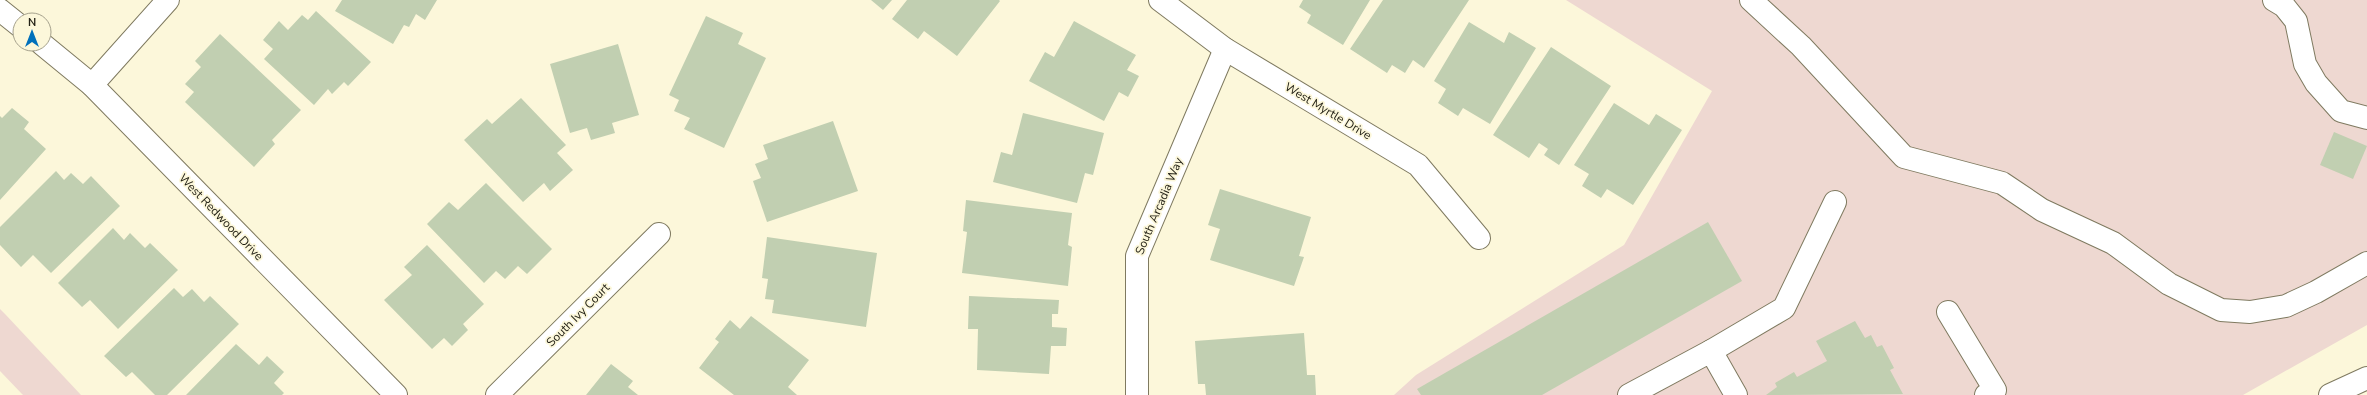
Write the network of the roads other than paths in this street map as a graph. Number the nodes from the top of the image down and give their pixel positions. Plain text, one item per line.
1 (168, 0) edge
2 (1160, 0) edge
3 (1751, 0) edge
4 (2274, 0) edge
5 (0, 10) edge
6 (12, 20) edge
7 (1225, 49) junction
8 (52, 52) edge
9 (92, 85) junction
10 (2367, 118) edge
11 (1835, 202) dead end
12 (659, 234) dead end
13 (1479, 238) dead end
14 (2367, 263) edge
15 (1948, 312) dead end
16 (1711, 351) junction
17 (2367, 378) edge
18 (396, 395) edge
19 (497, 395) edge
20 (1137, 395) edge
21 (1629, 395) edge
22 (1736, 395) edge
23 (1986, 395) edge
24 (2330, 395) edge

1 - 9 street
2 - 7 street, West Myrtle Drive
3 - 14 street
4 - 10 street
5 - 6 street
7 - 13 street, West Myrtle Drive
7 - 20 street, South Arcadia Way
8 - 9 street, West Redwood Drive
9 - 18 street, West Redwood Drive
11 - 16 street
12 - 19 street, South Ivy Court
15 - 23 street
16 - 21 street
16 - 22 street
17 - 24 street

